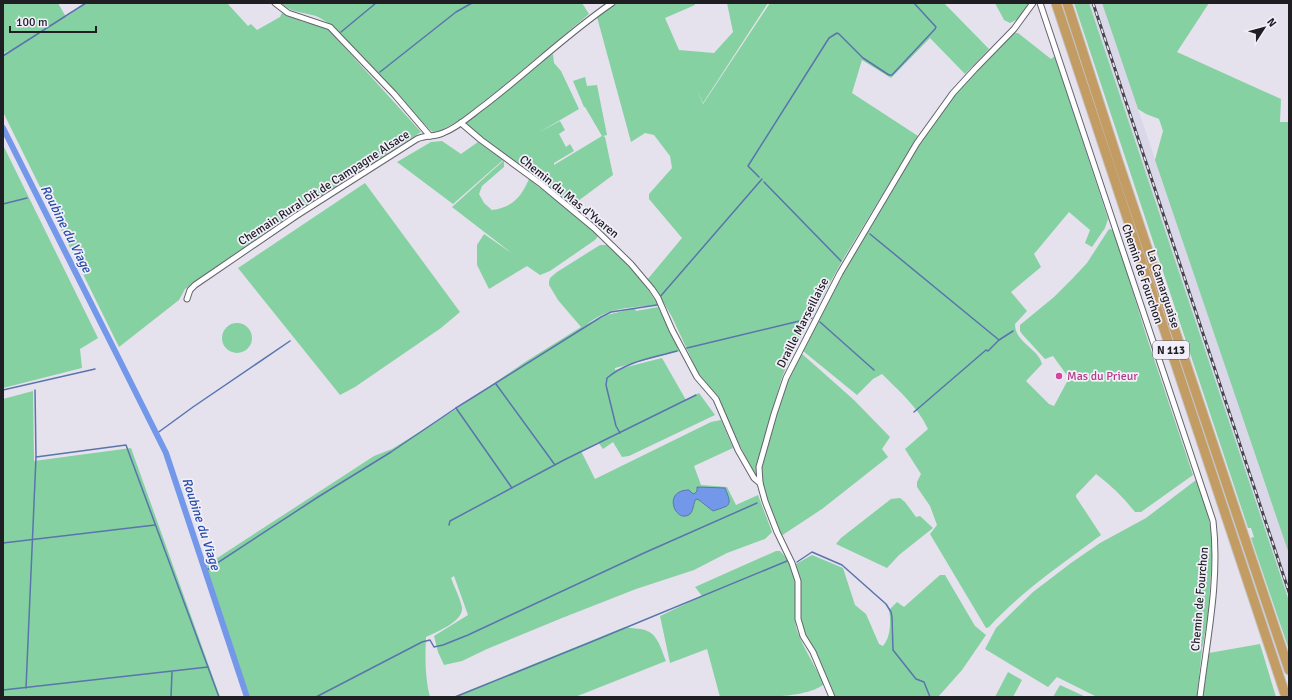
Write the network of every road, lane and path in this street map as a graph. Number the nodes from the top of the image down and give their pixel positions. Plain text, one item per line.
1 (275, 3) edge
2 (612, 3) edge
3 (1033, 3) edge
4 (1040, 3) edge
5 (1056, 3) edge
6 (1067, 3) edge
7 (461, 123) junction
8 (430, 136) junction
9 (187, 299) dead end
10 (760, 483) junction
11 (1265, 633) junction
12 (1289, 670) edge
13 (832, 697) edge
14 (1200, 697) edge
15 (1283, 697) edge
16 (1286, 697) edge

1 - 8 street
2 - 7 street, Chemain Rural Dit de Campagne Alsace
3 - 10 street, Draille Marseillaise
4 - 14 street, Chemin de Fourchon
5 - 11 highway, La Camarguaise / N 113
6 - 12 highway, La Camarguaise / N 113
7 - 8 street, Chemain Rural Dit de Campagne Alsace
7 - 10 street, Chemin du Mas d'Yvaren
8 - 9 street, Chemain Rural Dit de Campagne Alsace
10 - 13 street, Draille Marseillaise
11 - 15 highway
11 - 16 highway, La Camarguaise / N 113

